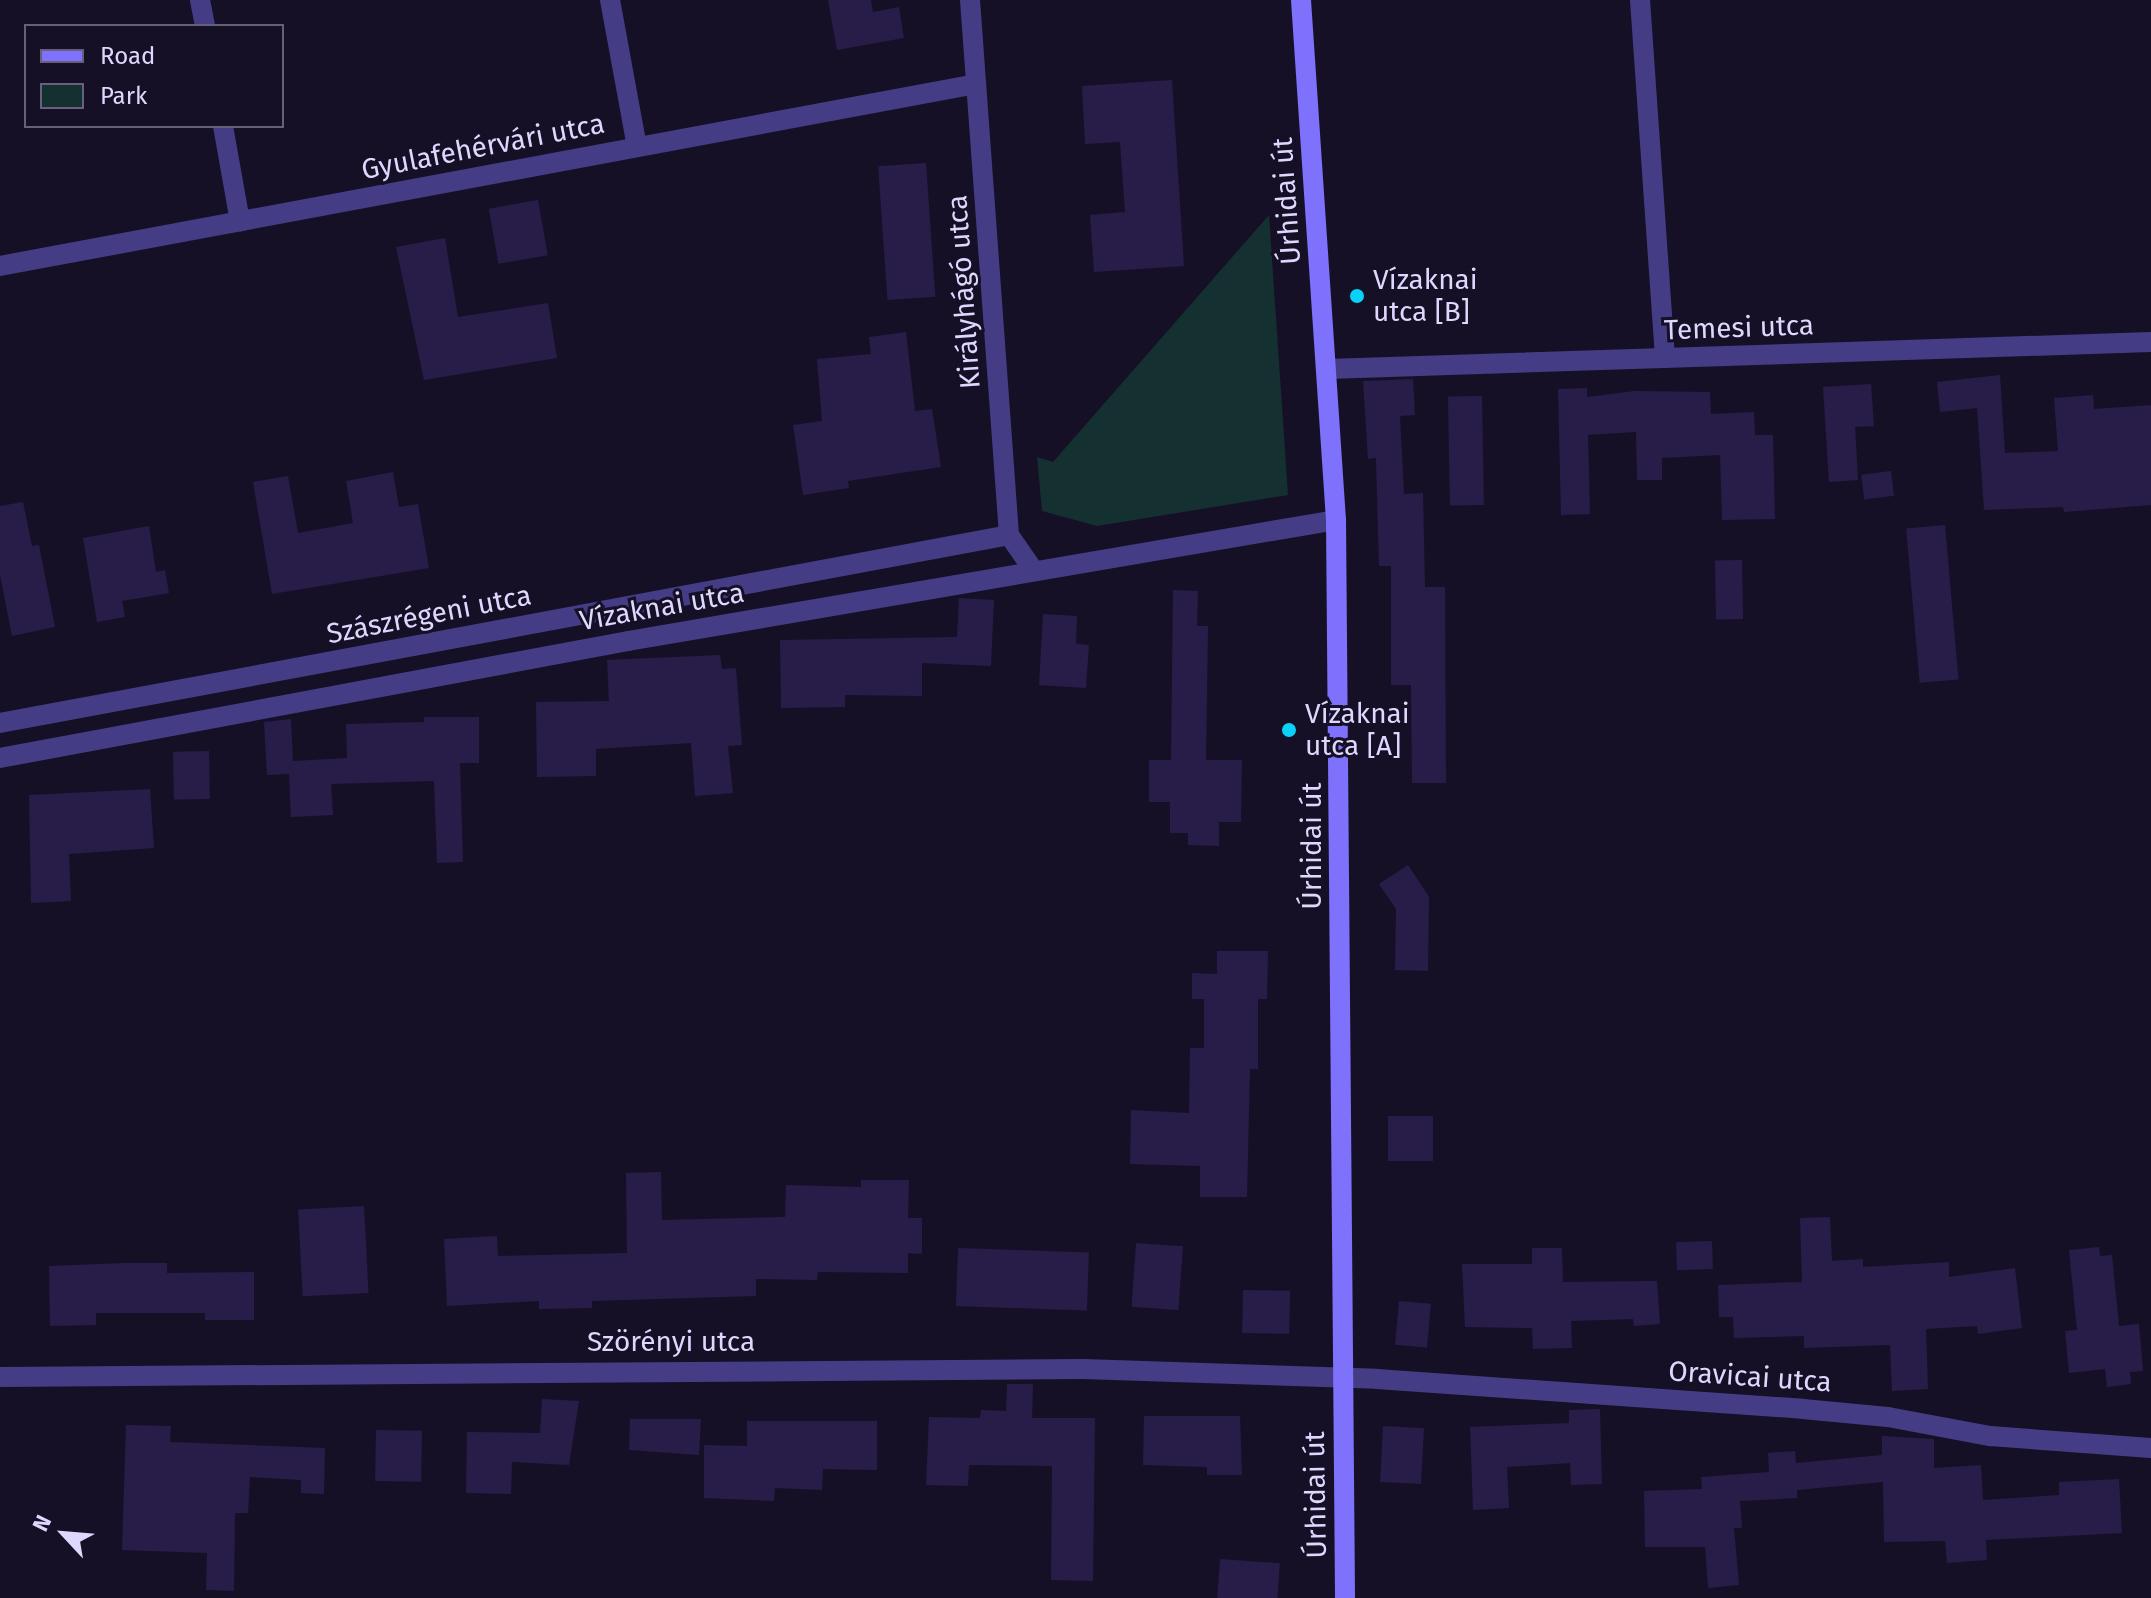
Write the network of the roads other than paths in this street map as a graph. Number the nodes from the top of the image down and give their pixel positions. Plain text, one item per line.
1 (200, 0) edge
2 (610, 0) edge
3 (970, 0) edge
4 (1301, 0) edge
5 (1640, 0) edge
6 (205, 24) edge
7 (976, 84) junction
8 (223, 128) edge
9 (637, 147) junction
10 (240, 221) junction
11 (0, 266) edge
12 (2151, 342) edge
13 (1665, 358) junction
14 (1328, 369) junction
15 (1336, 520) junction
16 (1009, 535) junction
17 (1034, 571) junction
18 (0, 723) edge
19 (0, 758) edge
20 (0, 1377) edge
21 (1342, 1378) junction
22 (2151, 1448) edge
23 (1345, 1598) edge

1 - 6 street
2 - 9 street
3 - 7 street, Királyhágó utca
4 - 14 main road, Úrhidai út
5 - 13 street
7 - 9 street, Gyulafehérvári utca
7 - 16 street, Királyhágó utca
8 - 10 street
9 - 10 street, Gyulafehérvári utca
10 - 11 street, Gyulafehérvári utca
12 - 13 street, Temesi utca
13 - 14 street, Temesi utca
14 - 15 main road, Úrhidai út
15 - 17 street, Vízaknai utca
15 - 21 main road, Úrhidai út
16 - 17 street
16 - 18 street, Szászrégeni utca
17 - 19 street, Vízaknai utca
20 - 21 street, Szörényi utca
21 - 22 street, Oravicai utca
21 - 23 main road, Úrhidai út

